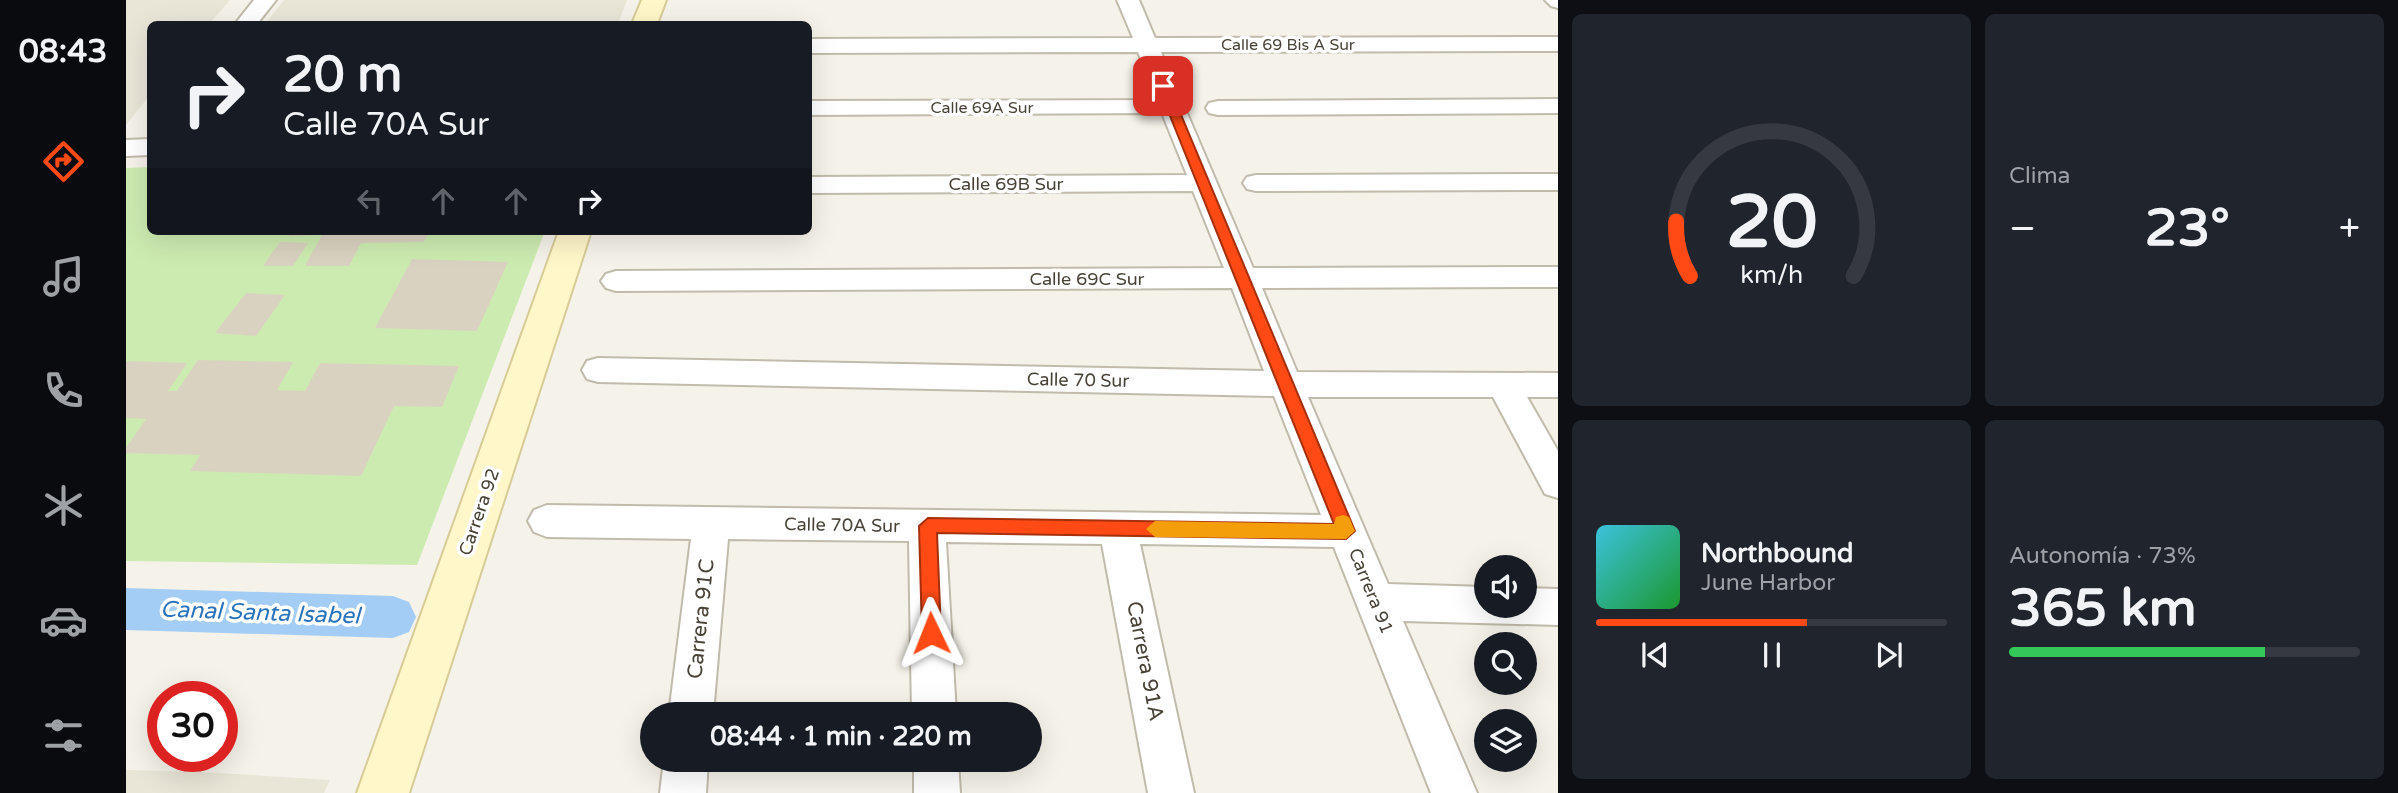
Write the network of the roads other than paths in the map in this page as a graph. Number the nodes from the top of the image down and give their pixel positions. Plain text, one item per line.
1 (265, 0) edge
2 (654, 0) edge
3 (1128, 0) edge
4 (248, 21) edge
5 (646, 21) edge
6 (1558, 44) edge
7 (1147, 45) junction
8 (812, 46) edge
9 (1558, 106) edge
10 (1155, 107) dead end
11 (812, 108) edge
12 (1218, 108) dead end
13 (1558, 182) edge
14 (1203, 183) junction
15 (1256, 183) dead end
16 (812, 185) edge
17 (574, 235) edge
18 (1558, 277) edge
19 (1242, 278) junction
20 (616, 281) dead end
21 (598, 370) dead end
22 (1286, 384) junction
23 (1503, 385) junction
24 (1558, 385) edge
25 (1558, 483) edge
26 (547, 521) dead end
27 (711, 523) junction
28 (928, 526) junction
29 (1118, 528) junction
30 (1346, 531) junction
31 (1375, 601) junction
32 (1474, 605) edge
33 (1537, 607) edge
34 (1558, 607) edge
35 (692, 702) edge
36 (934, 702) edge
37 (685, 772) edge
38 (936, 772) edge
39 (383, 793) edge
40 (683, 793) edge
41 (937, 793) edge
42 (1171, 793) edge
43 (1454, 793) edge

1 - 4 street
2 - 5 street
3 - 7 street, Carrera 91
6 - 7 street, Calle 69 Bis A Sur
7 - 8 street, Calle 69 Bis A Sur
7 - 14 street, Carrera 91
9 - 12 street
10 - 11 street, Calle 69A Sur
13 - 15 street
14 - 16 street, Calle 69B Sur
14 - 19 street, Carrera 91
17 - 39 street, Carrera 92
18 - 19 street, Calle 69C Sur
19 - 20 street, Calle 69C Sur
19 - 22 street, Carrera 91
21 - 22 street, Calle 70 Sur
22 - 23 street, Calle 70 Sur
22 - 30 street, Carrera 91
23 - 24 street, Calle 70 Sur
23 - 25 street
26 - 27 street, Calle 70A Sur
27 - 28 street, Calle 70A Sur
27 - 35 street, Carrera 91C
28 - 29 street, Calle 70A Sur
28 - 36 street
29 - 30 street, Calle 70A Sur
29 - 42 street, Carrera 91A
30 - 31 street, Carrera 91
31 - 32 street
31 - 43 street, Carrera 91
33 - 34 street
37 - 40 street
38 - 41 street

